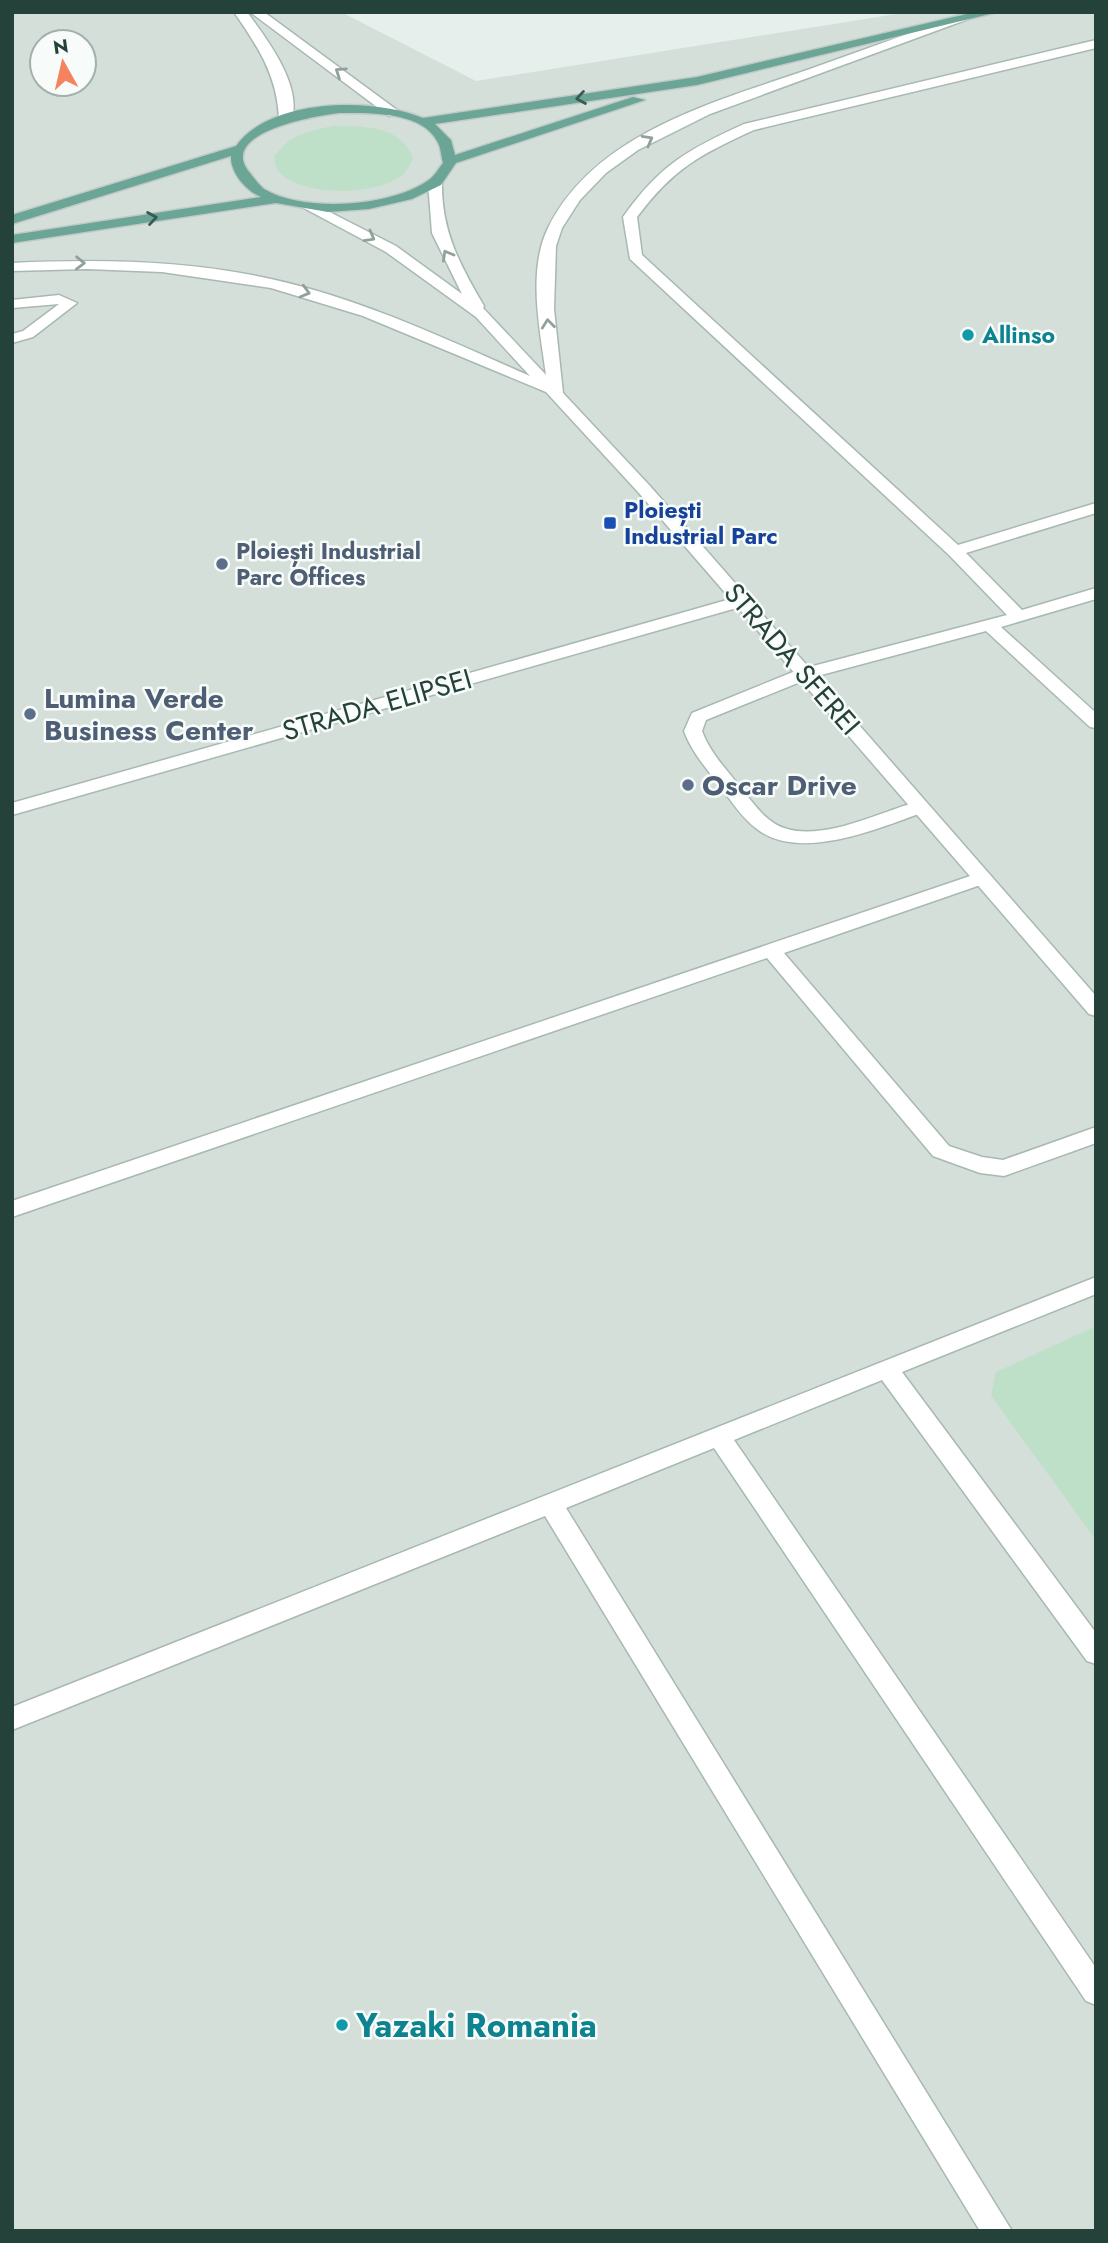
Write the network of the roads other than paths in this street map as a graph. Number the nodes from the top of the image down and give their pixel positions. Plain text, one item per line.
1 (240, 12) edge
2 (256, 12) edge
3 (992, 12) edge
4 (965, 18) junction
5 (1096, 44) edge
6 (697, 81) junction
7 (394, 113) junction
8 (286, 118) junction
9 (422, 122) junction
10 (240, 149) junction
11 (450, 161) junction
12 (435, 182) junction
13 (276, 199) junction
14 (309, 207) junction
15 (12, 220) edge
16 (12, 239) edge
17 (12, 267) edge
18 (12, 304) edge
19 (481, 314) junction
20 (12, 339) edge
21 (556, 392) junction
22 (1096, 508) edge
23 (955, 551) junction
24 (1096, 593) edge
25 (741, 601) junction
26 (1019, 617) junction
27 (988, 624) junction
28 (804, 674) junction
29 (1096, 723) edge
30 (920, 807) junction
31 (12, 809) edge
32 (982, 878) junction
33 (771, 950) junction
34 (1096, 1009) edge
35 (1096, 1135) edge
36 (12, 1209) edge
37 (1096, 1285) edge
38 (887, 1370) junction
39 (719, 1436) junction
40 (551, 1504) junction
41 (1096, 1653) edge
42 (12, 1719) edge
43 (1096, 1992) edge
44 (998, 2231) edge

1 - 8 street
7 -> 2 street
3 - 4 main road
4 - 6 main road
21 -> 4 street
5 - 23 street
6 -> 9 main road
6 - 11 main road
7 - 8 main road
7 - 9 main road
8 - 10 main road
9 - 11 main road
10 - 13 main road
10 - 15 main road
11 - 12 main road
12 - 14 main road
19 -> 12 street, STRADA SFEREI
13 - 14 main road
16 -> 13 main road
14 -> 19 street, STRADA SFEREI
17 -> 21 street
18 - 20 street
19 - 21 street, STRADA SFEREI
21 - 25 street, STRADA SFEREI
22 - 23 street
23 - 26 street
24 - 26 street
25 - 28 street, STRADA SFEREI
25 - 31 street, STRADA ELIPSEI
26 - 27 street
27 - 28 street
27 - 29 street
28 - 30 street, STRADA SFEREI
28 - 30 street
30 - 32 street, STRADA SFEREI
32 - 33 street
32 - 34 street, STRADA SFEREI
33 - 35 street
33 - 36 street
37 - 38 street
38 - 39 street
38 - 41 street
39 - 40 street
39 - 43 street
40 - 42 street
40 - 44 street

